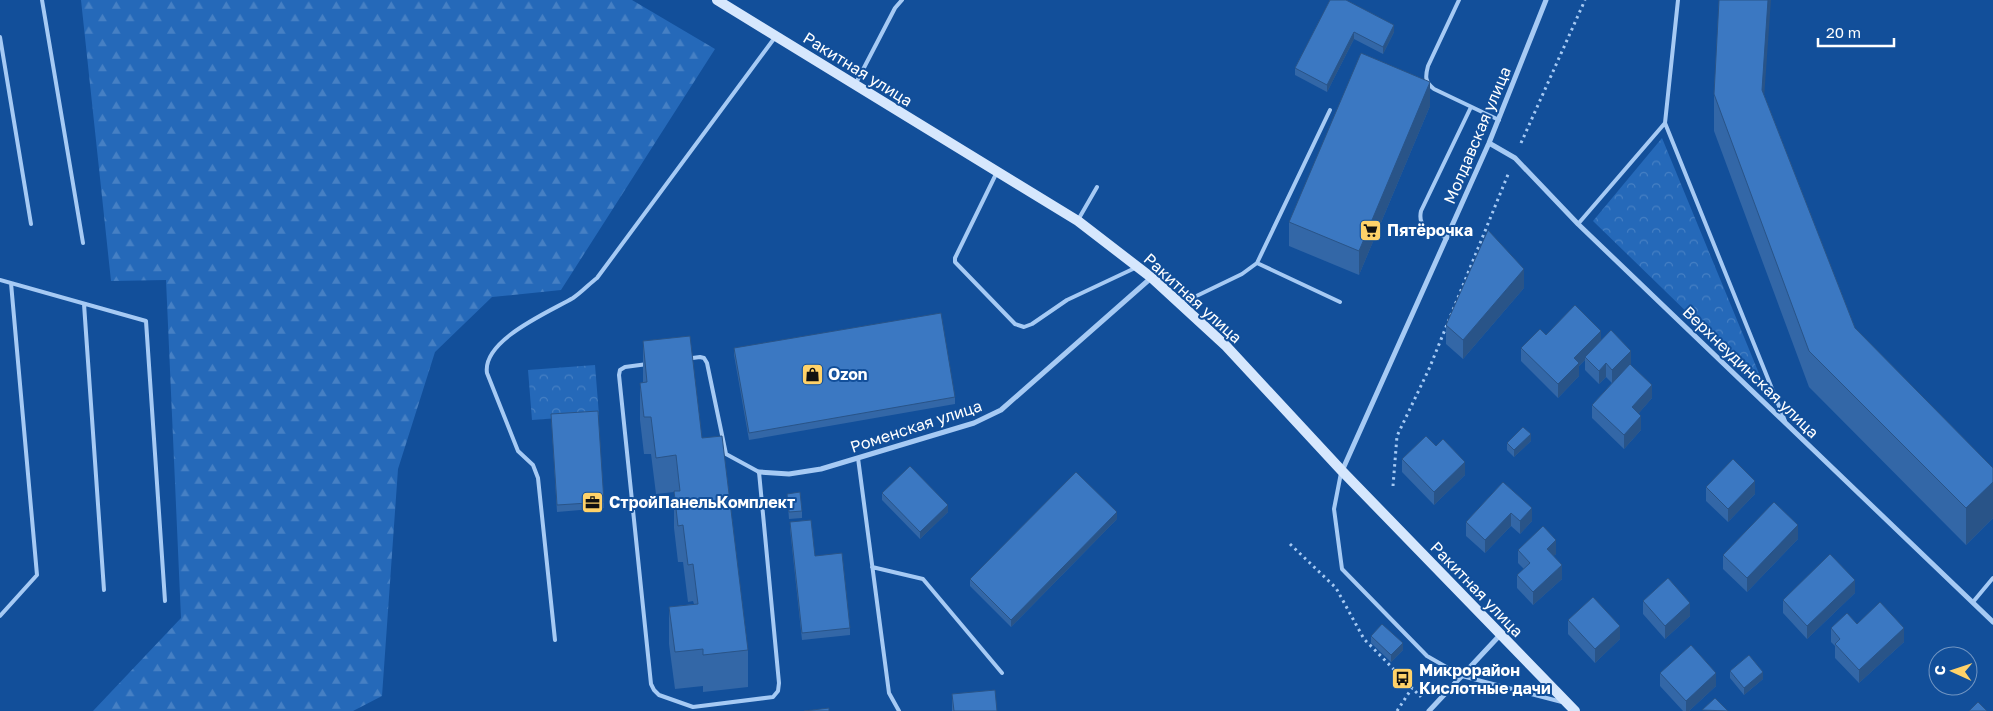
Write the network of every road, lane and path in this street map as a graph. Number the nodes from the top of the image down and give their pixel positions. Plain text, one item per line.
1 (42, 0) edge
2 (717, 0) edge
3 (902, 0) edge
4 (1459, 0) edge
5 (1546, 0) edge
6 (1585, 0) edge
7 (1678, 0) edge
8 (776, 36) junction
9 (0, 37) edge
10 (854, 85) junction
11 (1471, 106) junction
12 (1330, 110) dead end
13 (1499, 120) junction
14 (1665, 123) junction
15 (1490, 144) junction
16 (1515, 158) junction
17 (997, 172) junction
18 (1097, 187) dead end
19 (1078, 221) junction
20 (31, 224) dead end
21 (1578, 224) junction
22 (1447, 238) junction
23 (83, 243) dead end
24 (1257, 263) junction
25 (1137, 267) junction
26 (1152, 278) junction
27 (0, 280) edge
28 (11, 283) junction
29 (1340, 302) dead end
30 (84, 304) junction
31 (1180, 304) junction
32 (1785, 422) junction
33 (858, 458) junction
34 (1342, 471) junction
35 (758, 472) junction
36 (1393, 486) dead end
37 (1290, 544) dead end
38 (872, 567) junction
39 (1993, 578) edge
40 (104, 590) dead end
41 (165, 601) dead end
42 (1973, 602) junction
43 (0, 616) edge
44 (1993, 622) edge
45 (1500, 635) junction
46 (555, 640) dead end
47 (1002, 673) dead end
48 (1462, 676) junction
49 (1412, 688) junction
50 (1566, 703) junction
51 (1431, 709) edge
52 (898, 711) edge
53 (1397, 711) edge
54 (1575, 711) edge

1 - 23 lane
2 - 8 street, Ракитная улица
3 - 10 lane
4 - 11 lane
5 - 13 street, Молдавская улица
6 - 16 path
7 - 14 lane
8 - 10 street, Ракитная улица
8 - 46 lane
9 - 20 lane
10 - 17 street, Ракитная улица
11 - 13 lane
11 - 22 lane
12 - 24 lane
13 - 15 street, Молдавская улица
14 - 21 lane
14 - 32 lane
15 - 16 street, Верхнеудинская улица
15 - 22 street, Молдавская улица
16 - 21 street, Верхнеудинская улица
16 - 36 path
17 - 19 street, Ракитная улица
17 - 25 lane
18 - 19 lane
19 - 25 street, Ракитная улица
21 - 32 street, Верхнеудинская улица
22 - 34 street, Молдавская улица
24 - 29 lane
24 - 31 lane
25 - 26 street, Ракитная улица
26 - 31 street, Ракитная улица
26 - 33 street, Роменская улица
27 - 28 lane
28 - 30 lane
28 - 43 lane
30 - 40 lane
30 - 41 lane
31 - 34 street, Ракитная улица
32 - 42 street, Верхнеудинская улица
33 - 35 street, Роменская улица
33 - 38 lane
34 - 45 street, Ракитная улица
34 - 48 lane
35 - 35 lane
37 - 49 path
38 - 47 lane
38 - 52 lane
39 - 42 lane
42 - 44 street, Верхнеудинская улица
45 - 48 street
45 - 50 street, Ракитная улица
48 - 50 lane
48 - 51 street
49 - 51 path
49 - 53 path
50 - 54 street, Ракитная улица

